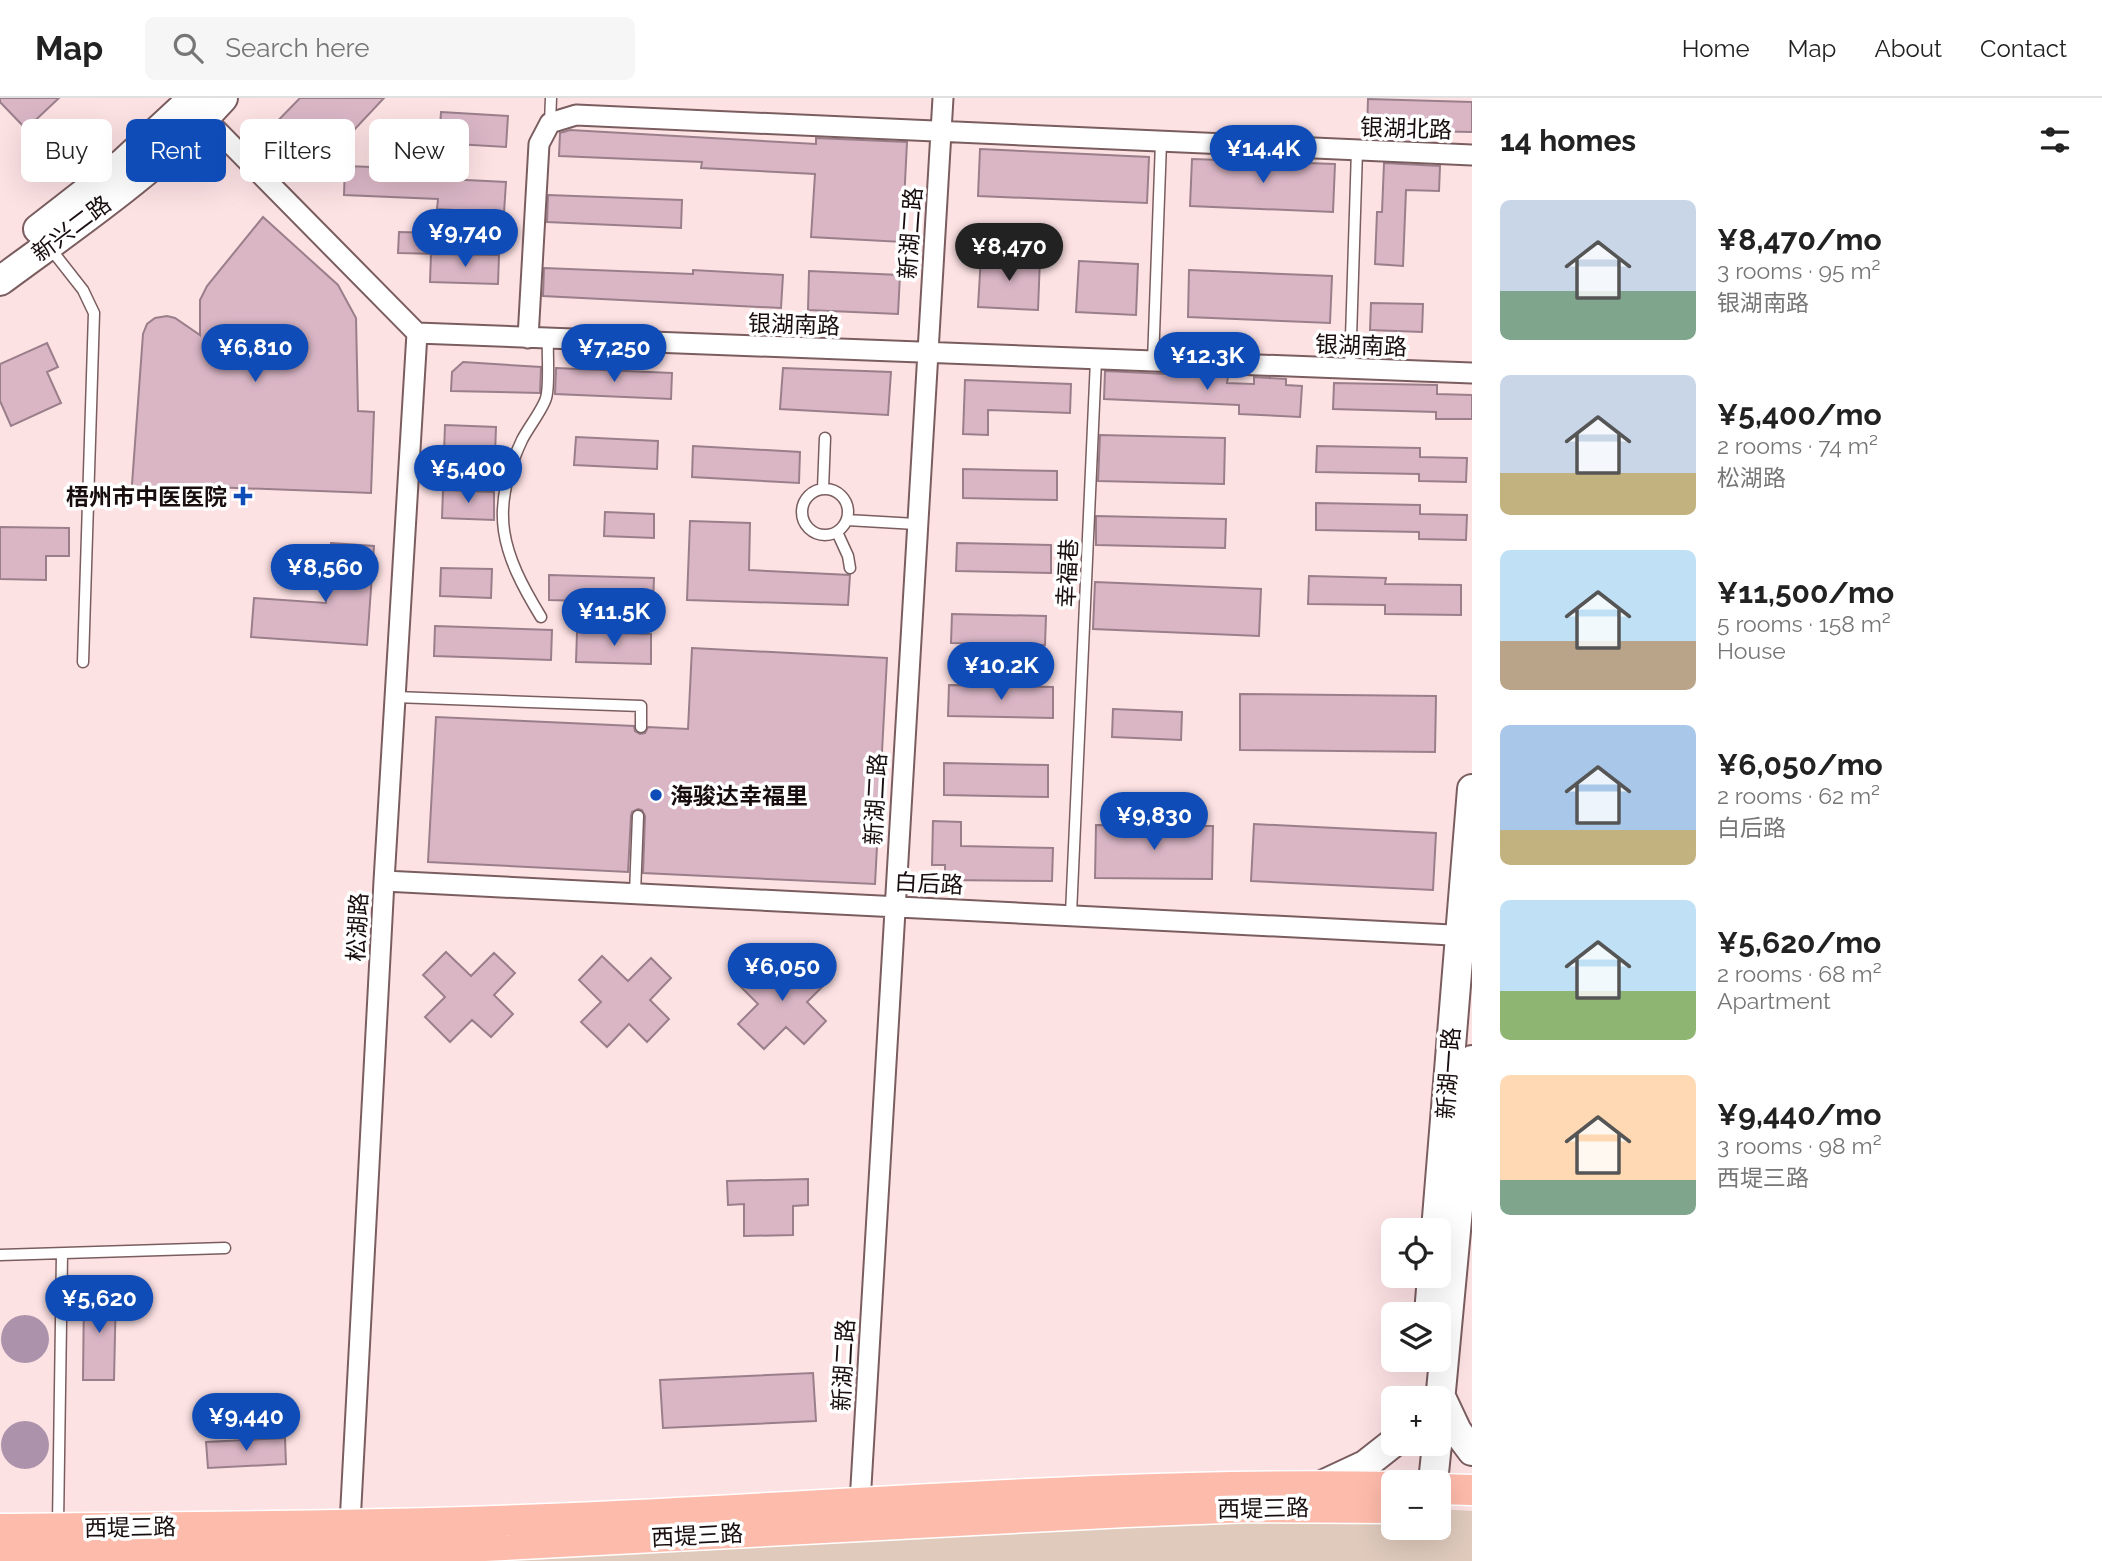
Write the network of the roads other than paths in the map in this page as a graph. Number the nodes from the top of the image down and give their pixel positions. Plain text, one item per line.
1 (551, 98) edge
2 (943, 98) edge
3 (196, 106) edge
4 (550, 123) junction
5 (940, 132) junction
6 (1161, 142) junction
7 (1357, 150) junction
8 (1472, 155) edge
9 (48, 245) junction
10 (0, 258) edge
11 (0, 281) edge
12 (417, 333) junction
13 (528, 338) junction
14 (548, 339) junction
15 (926, 353) junction
16 (1096, 360) junction
17 (1153, 362) junction
18 (1350, 369) junction
19 (1472, 373) edge
20 (825, 438) dead end
21 (823, 489) junction
22 (847, 520) junction
23 (916, 524) junction
24 (837, 532) junction
25 (850, 568) dead end
26 (541, 617) dead end
27 (83, 662) dead end
28 (395, 697) junction
29 (641, 727) dead end
30 (1472, 789) edge
31 (638, 816) dead end
32 (384, 881) junction
33 (635, 893) junction
34 (894, 906) junction
35 (1071, 914) junction
36 (1465, 935) edge
37 (1472, 1060) edge
38 (1437, 1218) edge
39 (225, 1248) dead end
40 (62, 1254) junction
41 (0, 1255) edge
42 (1431, 1386) edge
43 (1451, 1425) edge
44 (1472, 1451) edge
45 (1381, 1452) edge
46 (1320, 1486) junction
47 (1381, 1487) edge
48 (1451, 1489) edge
49 (1472, 1490) edge
50 (860, 1503) junction
51 (1381, 1508) edge
52 (1451, 1510) edge
53 (1472, 1511) edge
54 (349, 1524) junction
55 (58, 1528) junction
56 (0, 1529) edge
57 (0, 1554) edge

1 - 4 lane
2 - 5 street, 新湖二路
3 - 9 street, 新兴二路
3 - 10 street, 新兴二路
3 - 12 street
4 - 5 street, 银湖北路
4 - 13 street
5 - 6 street, 银湖北路
5 - 15 street, 新湖二路
6 - 7 street, 银湖北路
6 - 17 lane
7 - 8 street, 银湖北路
7 - 18 lane
9 - 11 street, 新兴二路
9 - 27 lane
12 - 13 street, 银湖南路
12 - 28 street, 松湖路
13 - 14 street, 银湖南路
14 - 15 street, 银湖南路
14 - 26 lane
15 - 16 street, 银湖南路
15 - 23 street, 新湖二路
16 - 17 street, 银湖南路
16 - 35 lane, 幸福巷
17 - 18 street, 银湖南路
18 - 19 street, 银湖南路
20 - 21 lane
21 - 22 lane
21 - 24 lane
22 - 23 lane
22 - 24 lane
23 - 34 street, 新湖二路
24 - 25 lane
28 - 29 lane
28 - 32 street, 松湖路
30 - 36 street, 新湖一路
31 - 33 lane
32 - 33 street, 白后路
32 - 54 street, 松湖路
33 - 34 street, 白后路
34 - 35 street, 白后路
34 - 50 street, 新湖二路
35 - 36 street, 白后路
36 - 38 street, 新湖一路
37 - 42 street, 新湖一路
39 - 40 lane
40 - 41 lane
40 - 55 lane
43 - 44 street
45 - 46 street
46 - 47 main road, 西堤三路
46 - 50 main road, 西堤三路
48 - 49 main road
50 - 54 main road, 西堤三路
51 - 57 main road, 西堤三路
52 - 53 main road
54 - 55 main road, 西堤三路
55 - 56 main road, 西堤三路

